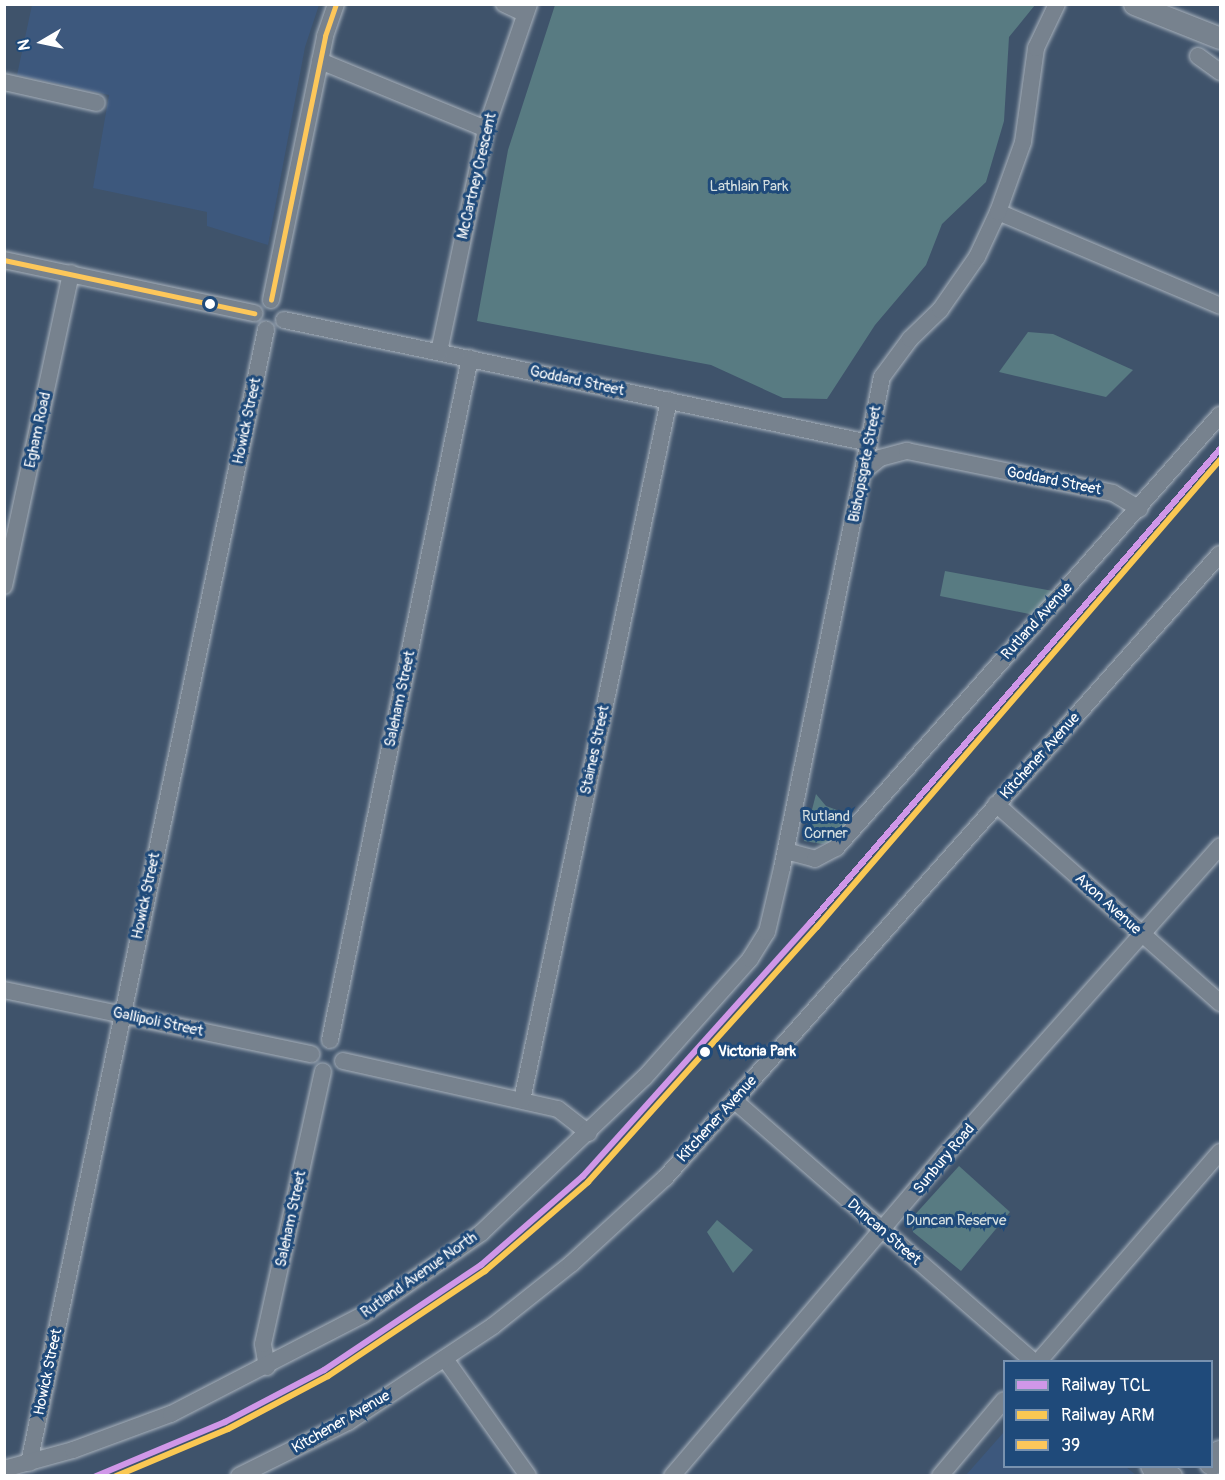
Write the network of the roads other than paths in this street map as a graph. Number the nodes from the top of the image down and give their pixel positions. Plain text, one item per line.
1 (336, 4) edge
2 (504, 4) edge
3 (1057, 4) edge
4 (1134, 4) edge
5 (1167, 4) edge
6 (527, 9) edge
7 (1221, 26) edge
8 (1220, 38) edge
9 (1221, 49) edge
10 (1198, 56) dead end
11 (320, 61) junction
12 (1221, 72) edge
13 (4, 82) edge
14 (97, 103) dead end
15 (486, 129) junction
16 (998, 212) junction
17 (4, 260) edge
18 (71, 273) junction
19 (271, 300) junction
20 (1221, 306) edge
21 (254, 313) junction
22 (284, 320) junction
23 (266, 330) junction
24 (439, 351) junction
25 (470, 358) junction
26 (669, 400) junction
27 (1221, 415) edge
28 (869, 443) junction
29 (863, 472) junction
30 (1140, 509) junction
31 (1218, 562) edge
32 (4, 586) edge
33 (996, 804) junction
34 (854, 828) junction
35 (1221, 846) edge
36 (786, 851) junction
37 (782, 868) junction
38 (1142, 934) junction
39 (750, 959) joint
40 (4, 990) edge
41 (1221, 1003) edge
42 (122, 1014) junction
43 (330, 1040) junction
44 (311, 1054) junction
45 (343, 1061) junction
46 (323, 1072) junction
47 (522, 1100) junction
48 (735, 1101) junction
49 (589, 1133) junction
50 (1221, 1152) edge
51 (883, 1232) junction
52 (445, 1359) junction
53 (1034, 1360) edge
54 (1038, 1360) edge
55 (267, 1366) junction
56 (1003, 1402) edge
57 (29, 1463) junction
58 (4, 1470) edge
59 (239, 1476) edge
60 (528, 1476) edge
61 (672, 1476) edge
62 (940, 1476) edge

1 - 11 street
2 - 6 street
3 - 16 street, Bishopsgate Street
4 - 8 main road
5 - 7 main road
6 - 15 street, McCartney Crescent
8 - 9 street
10 - 12 street
11 - 15 street
11 - 19 street
13 - 14 street
15 - 24 street, McCartney Crescent
16 - 20 street
16 - 28 street, Bishopsgate Street
17 - 18 street
18 - 21 street
18 - 32 street, Egham Road
19 - 21 street
19 - 22 street
21 - 23 street
22 - 23 street
22 - 24 street, Goddard Street
23 - 42 street, Howick Street
24 - 25 street, Goddard Street
25 - 26 street, Goddard Street
25 - 43 street, Saleham Street
26 - 28 street, Goddard Street
26 - 47 street, Staines Street
27 - 30 street, Rutland Avenue
28 - 29 street, Bishopsgate Street
29 - 30 street, Goddard Street
29 - 36 street, Bishopsgate Street
30 - 34 street, Rutland Avenue
31 - 33 street, Kitchener Avenue
33 - 38 street, Axon Avenue
33 - 48 street, Kitchener Avenue
34 - 36 street, Rutland Avenue
34 - 37 street, Rutland Avenue
35 - 38 street, Sunbury Road
36 - 37 street, Bishopsgate Street
37 - 39 street, Bishopsgate Street
38 - 41 street, Axon Avenue
38 - 51 street, Sunbury Road
39 - 49 street, Rutland Avenue North
40 - 42 street, Gallipoli Street
42 - 44 street, Gallipoli Street
42 - 57 street, Howick Street
43 - 44 street
43 - 45 street
44 - 46 street
45 - 46 street
45 - 47 street
46 - 55 street, Saleham Street
47 - 49 street
48 - 51 street, Duncan Street
48 - 52 street, Kitchener Avenue
49 - 55 street, Rutland Avenue North
50 - 54 street
51 - 53 street, Duncan Street
51 - 61 street, Sunbury Road
52 - 59 street, Kitchener Avenue
52 - 60 street
55 - 57 street, Rutland Avenue North
56 - 62 street
57 - 58 street, Rutland Avenue North

